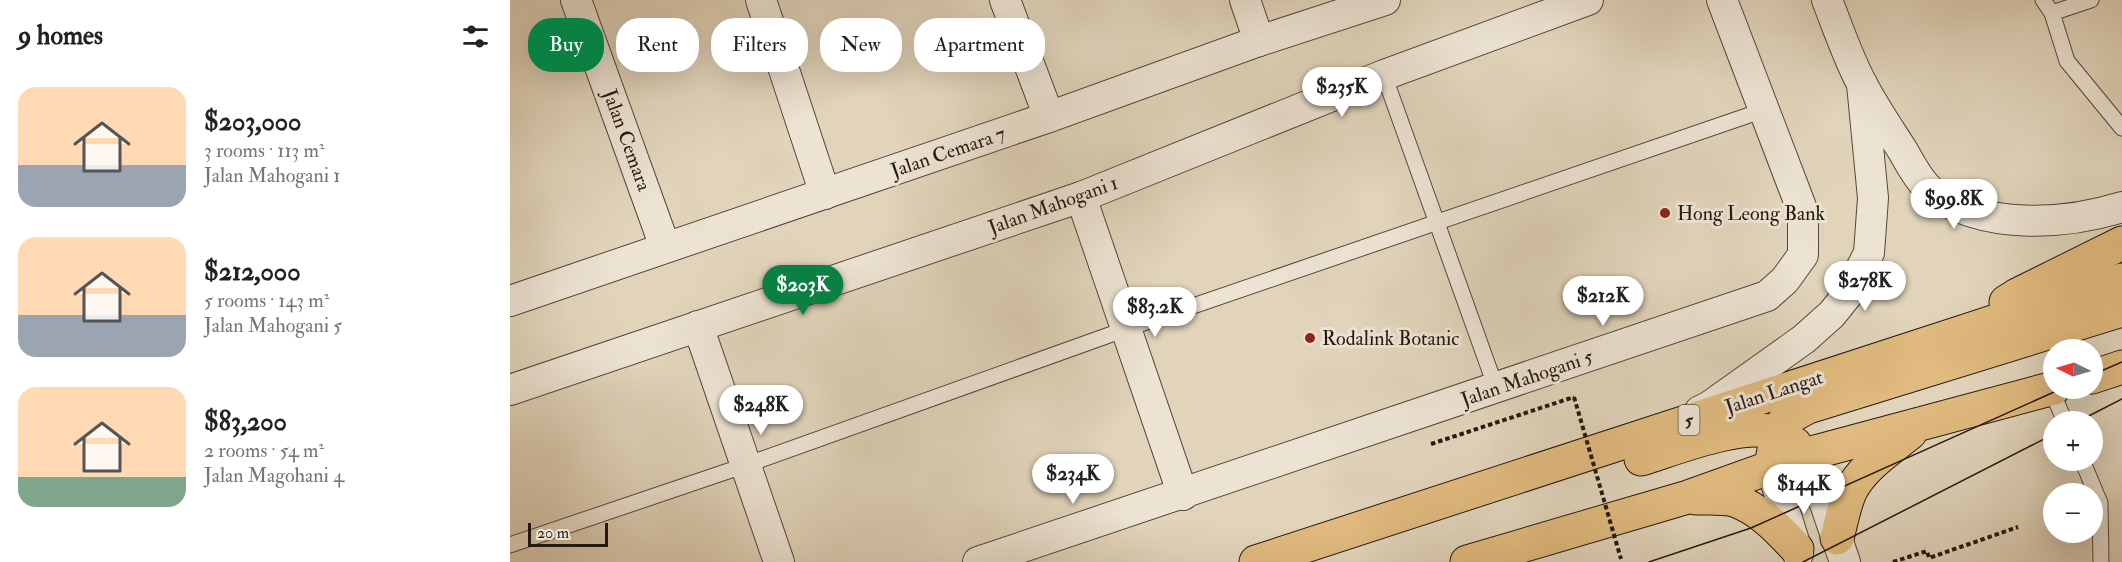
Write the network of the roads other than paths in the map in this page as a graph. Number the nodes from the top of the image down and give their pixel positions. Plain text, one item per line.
1 (576, 0) edge
2 (761, 0) edge
3 (1005, 0) edge
4 (1245, 0) edge
5 (1385, 0) edge
6 (1588, 0) edge
7 (1722, 0) edge
8 (1827, 0) edge
9 (2091, 0) edge
10 (2047, 6) edge
11 (1259, 41) junction
12 (1384, 75) junction
13 (1862, 84) junction
14 (1764, 110) junction
15 (1049, 117) junction
16 (2122, 128) edge
17 (825, 194) junction
18 (1081, 197) junction
19 (2122, 207) edge
20 (1438, 222) junction
21 (2122, 243) edge
22 (665, 247) junction
23 (2122, 280) edge
24 (510, 301) edge
25 (2122, 310) edge
26 (698, 326) junction
27 (1126, 329) junction
28 (1966, 330) junction
29 (2122, 367) edge
30 (2103, 373) edge
31 (1496, 388) junction
32 (510, 390) edge
33 (2043, 391) edge
34 (1918, 426) junction
35 (1664, 429) junction
36 (1777, 432) junction
37 (1808, 454) junction
38 (746, 465) junction
39 (1771, 467) junction
40 (2087, 471) edge
41 (1183, 495) junction
42 (1688, 497) junction
43 (1443, 501) junction
44 (510, 544) edge
45 (1841, 550) edge
46 (1799, 555) edge
47 (779, 562) edge
48 (978, 562) edge
49 (1256, 562) edge
50 (1467, 562) edge
51 (2101, 562) edge

1 - 22 street, Jalan Cemara
2 - 17 street
3 - 15 street
4 - 11 street
5 - 11 street, Jalan Cemara 7
6 - 12 street, Jalan Mahogani 1
7 - 14 street, Jalan Mahogani 5
8 - 13 street
9 - 10 lane
10 - 16 lane
11 - 15 street, Jalan Cemara 7
12 - 18 street, Jalan Mahogani 1
12 - 20 lane
13 - 19 street
13 - 35 street
14 - 20 lane
14 - 31 street, Jalan Mahogani 5
15 - 17 street, Jalan Cemara 7
17 - 22 street, Jalan Cemara 7
18 - 26 street, Jalan Mahogani 1
18 - 27 street
20 - 27 lane
20 - 31 lane
21 - 28 highway
22 - 24 street, Jalan Cemara 7
23 - 28 highway, Jalan Langat / 5
25 - 36 highway
26 - 32 street, Jalan Mahogani 1
26 - 38 street
27 - 38 lane
27 - 41 street
28 - 35 highway, Jalan Langat / 5
29 - 30 highway
31 - 41 street, Jalan Mahogani 5
33 - 34 highway
34 - 37 highway
34 - 45 highway
35 - 43 highway, Jalan Langat / 5
36 - 37 highway
36 - 39 highway
36 - 43 highway, 5
37 - 39 highway
37 - 45 street
38 - 44 lane
38 - 47 street
39 - 42 highway
39 - 46 street
40 - 51 lane
41 - 48 street, Jalan Mahogani 5
42 - 46 highway
42 - 50 highway
43 - 49 highway, Jalan Langat / 5

